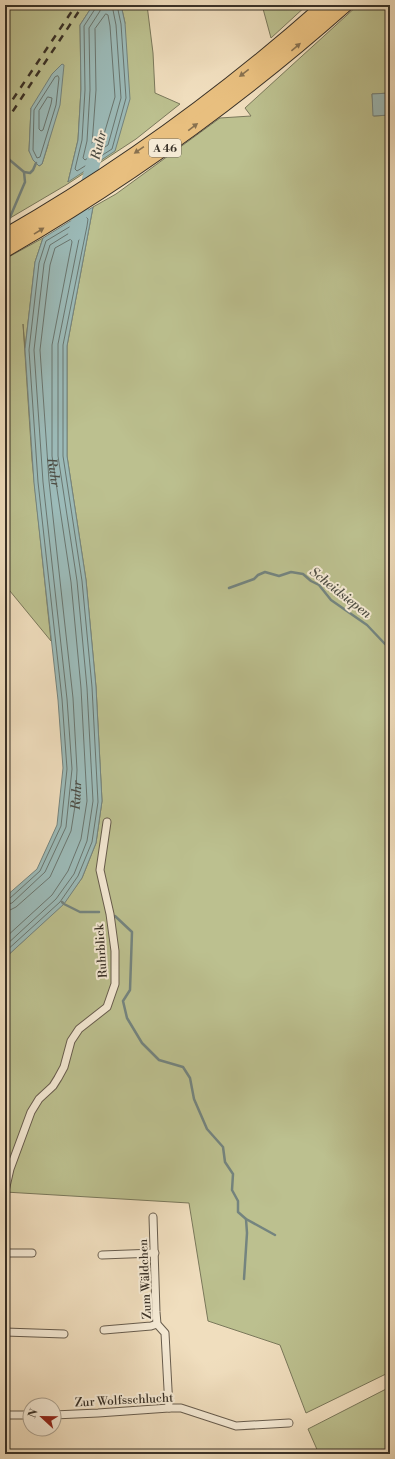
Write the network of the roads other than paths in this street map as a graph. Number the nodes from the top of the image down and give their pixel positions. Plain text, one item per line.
1 (324, 5) edge
2 (345, 5) edge
3 (310, 26) junction
4 (5, 236) edge
5 (5, 250) edge
6 (107, 822) dead end
7 (5, 1190) edge
8 (153, 1218) dead end
9 (155, 1252) junction
10 (5, 1253) edge
11 (32, 1253) dead end
12 (102, 1255) dead end
13 (157, 1324) junction
14 (104, 1330) dead end
15 (5, 1332) edge
16 (64, 1334) dead end
17 (169, 1408) junction
18 (5, 1415) edge
19 (22, 1415) edge
20 (62, 1415) edge
21 (289, 1423) dead end

1 - 3 highway, A 46
2 - 3 highway, A 46
3 -> 4 highway, A 46
5 -> 3 highway, A 46
6 - 7 street, Ruhrblick
8 - 9 street, Zum Wäldchen
9 - 12 street
9 - 13 street, Zum Wäldchen
10 - 11 street
13 - 14 street
13 - 17 street, Zum Wäldchen
15 - 16 street
17 - 20 street, Zur Wolfsschlucht
17 - 21 street, Zur Wolfsschlucht
18 - 19 street

